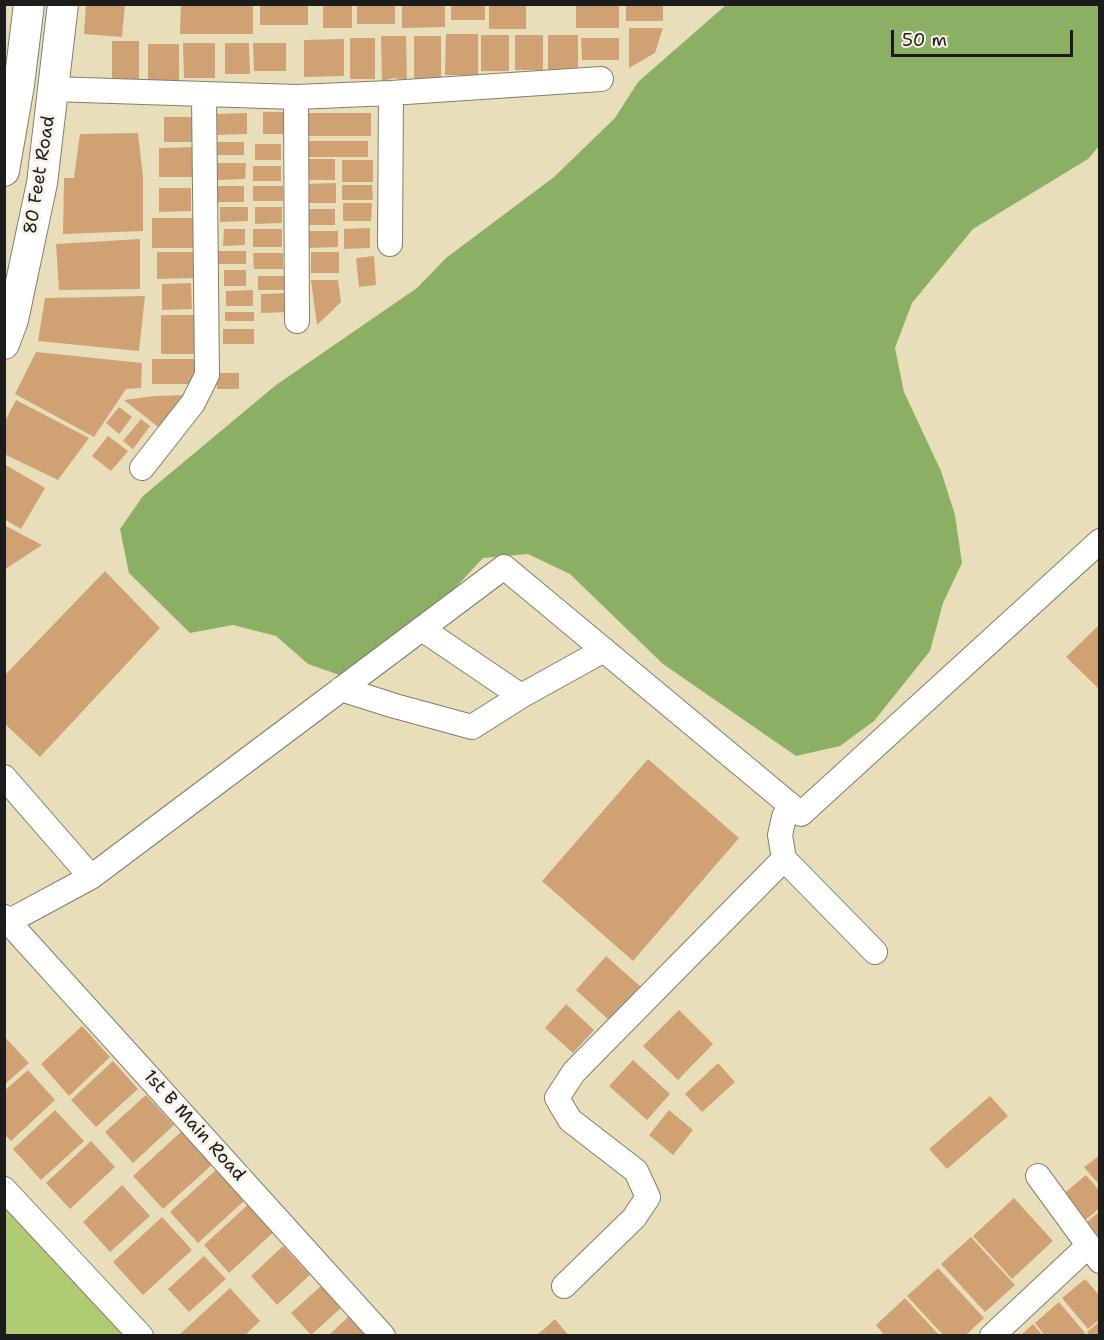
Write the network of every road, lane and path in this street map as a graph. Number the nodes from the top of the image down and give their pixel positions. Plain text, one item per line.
1 (29, 4) edge
2 (63, 4) edge
3 (601, 79) dead end
4 (52, 89) junction
5 (392, 93) junction
6 (204, 95) junction
7 (296, 98) junction
8 (5, 170) edge
9 (390, 244) dead end
10 (297, 321) dead end
11 (4, 344) edge
12 (142, 468) dead end
13 (1100, 541) edge
14 (422, 629) junction
15 (604, 650) junction
16 (341, 689) junction
17 (522, 696) junction
18 (4, 777) edge
19 (790, 805) junction
20 (784, 859) junction
21 (91, 877) junction
22 (6, 920) edge
23 (875, 952) dead end
24 (1038, 1176) dead end
25 (4, 1189) edge
26 (1094, 1253) edge
27 (564, 1286) dead end
28 (141, 1335) edge
29 (383, 1335) edge
30 (992, 1335) edge

1 - 8 main road, 80 Feet Road
2 - 4 main road, 80 Feet Road
3 - 5 street
4 - 6 street
4 - 11 main road, 80 Feet Road
5 - 7 street
5 - 9 street
6 - 7 street
6 - 12 street
7 - 10 street
13 - 19 street
14 - 15 street
14 - 16 street
14 - 17 street
15 - 17 street
15 - 19 street
16 - 17 street
16 - 21 street
18 - 21 street
19 - 20 street
20 - 23 street
20 - 27 street
21 - 22 street
22 - 29 street, 1st B Main Road
24 - 26 street
25 - 28 street
26 - 30 street

